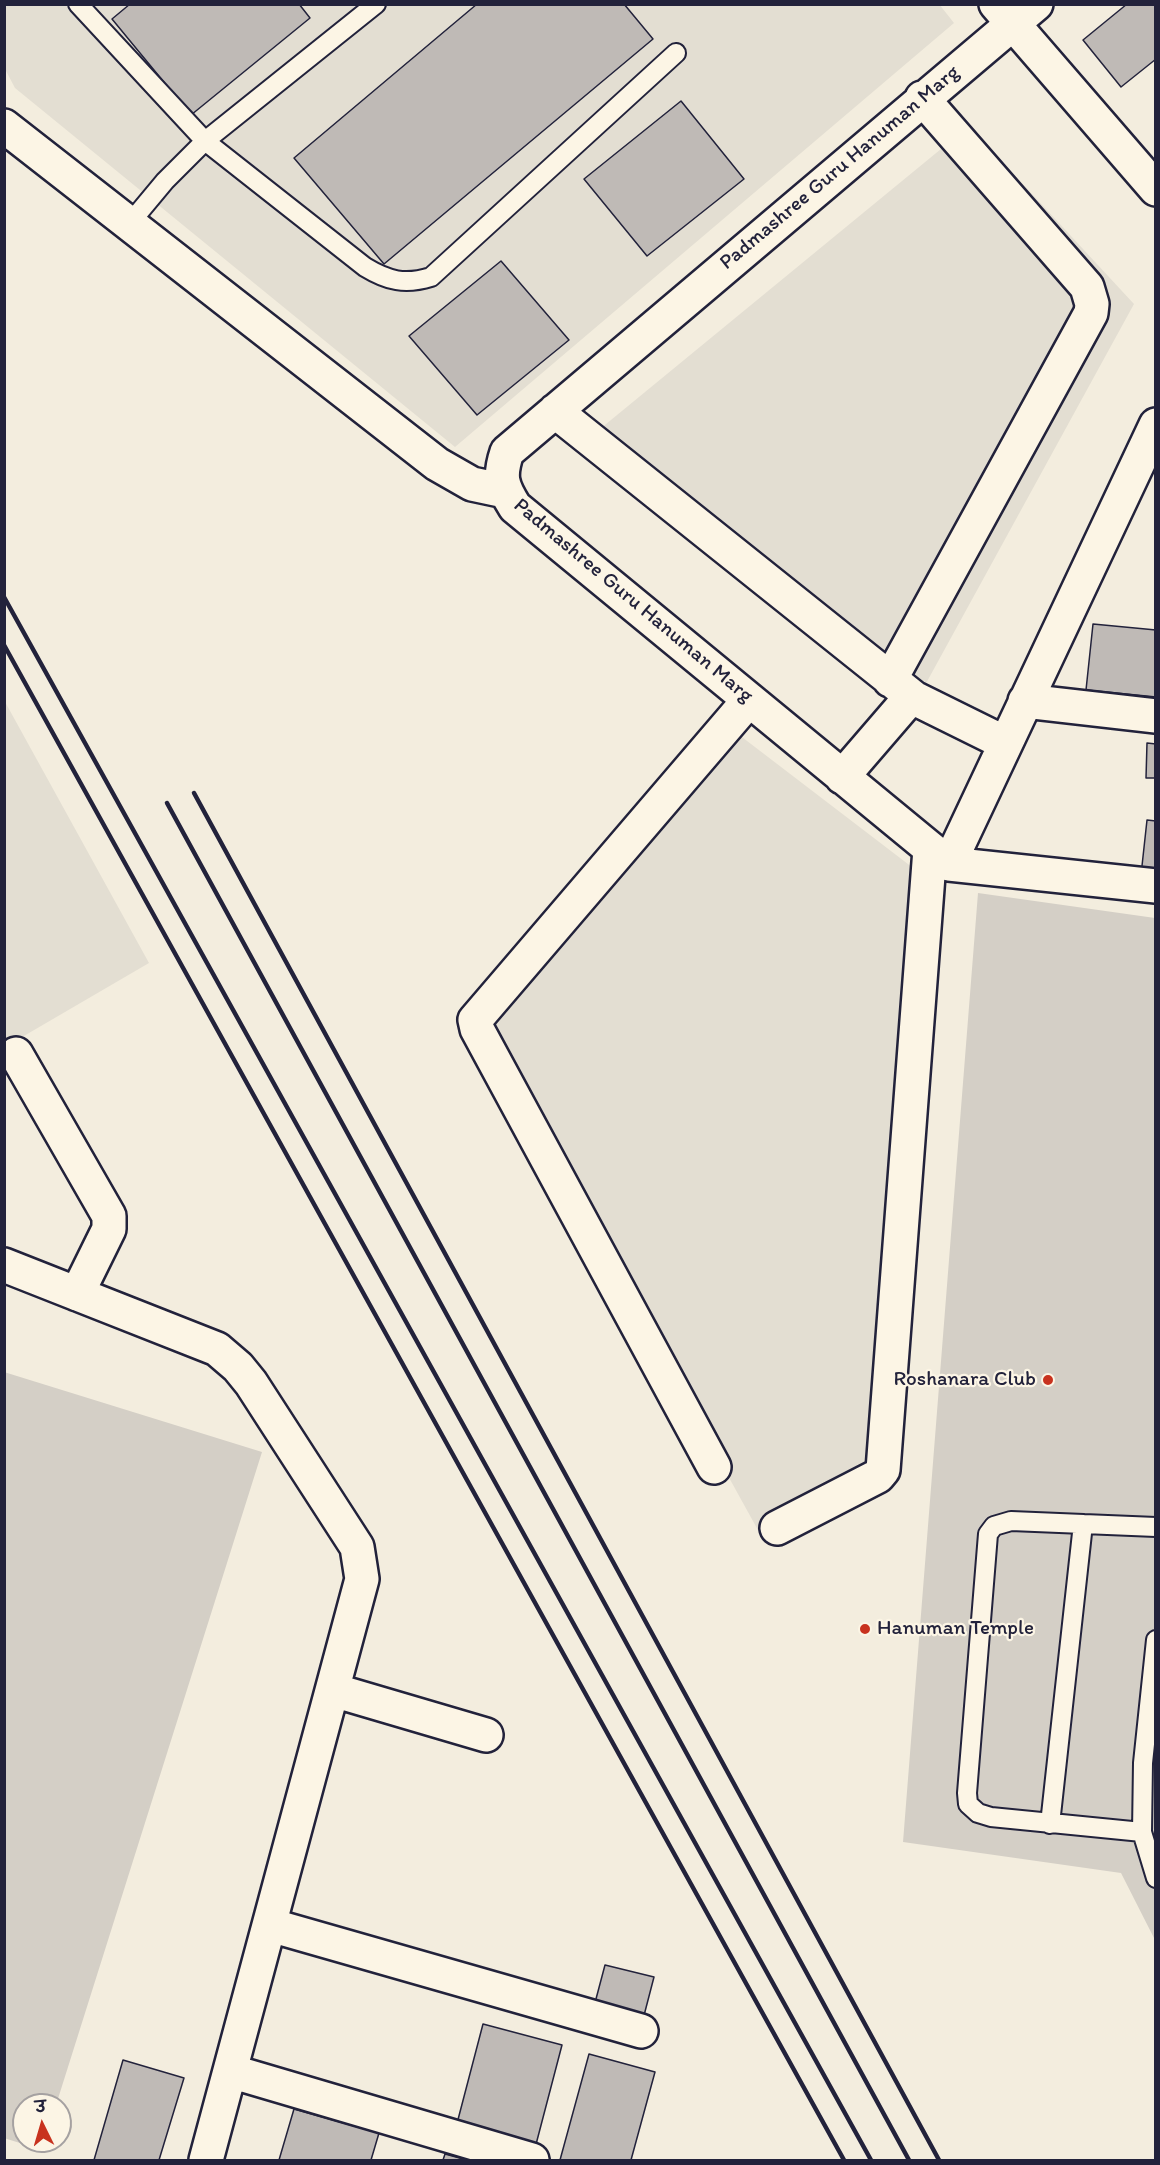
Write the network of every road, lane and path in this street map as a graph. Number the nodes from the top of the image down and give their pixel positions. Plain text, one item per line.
1 (78, 4) edge
2 (376, 4) edge
3 (1014, 11) edge
4 (676, 54) dead end
5 (922, 98) junction
6 (4, 126) edge
7 (206, 141) junction
8 (1155, 189) edge
9 (130, 224) junction
10 (555, 411) junction
11 (1155, 425) edge
12 (1148, 455) edge
13 (505, 491) junction
14 (902, 689) junction
15 (749, 700) junction
16 (1025, 701) junction
17 (1155, 716) edge
18 (1005, 744) junction
19 (843, 777) junction
20 (939, 857) junction
21 (1155, 886) edge
22 (16, 1054) dead end
23 (4, 1265) edge
24 (77, 1294) junction
25 (714, 1467) dead end
26 (1083, 1524) junction
27 (1155, 1527) edge
28 (777, 1528) dead end
29 (1155, 1640) edge
30 (333, 1690) junction
31 (486, 1735) dead end
32 (1050, 1824) junction
33 (1142, 1832) junction
34 (1155, 1878) edge
35 (270, 1925) junction
36 (641, 2031) dead end
37 (231, 2071) junction
38 (206, 2160) edge
39 (532, 2160) edge

1 - 7 lane
2 - 7 lane
3 - 5 street, Padmashree Guru Hanuman Marg
3 - 8 street
4 - 7 lane
5 - 10 street, Padmashree Guru Hanuman Marg
5 - 14 street
6 - 9 street
7 - 9 lane
9 - 13 street
10 - 13 street, Padmashree Guru Hanuman Marg
10 - 14 street
11 - 12 street
12 - 16 street
13 - 15 street, Padmashree Guru Hanuman Marg
14 - 18 street
14 - 19 street
15 - 19 street, Padmashree Guru Hanuman Marg
15 - 25 street
16 - 17 street
16 - 18 street
18 - 20 street
19 - 20 street, Padmashree Guru Hanuman Marg
20 - 21 street
20 - 28 street
22 - 24 street
23 - 24 street
24 - 30 street
26 - 27 lane
26 - 32 lane
26 - 32 lane
29 - 33 lane
30 - 31 street
30 - 35 street
32 - 33 lane
33 - 34 lane
35 - 36 street
35 - 37 street
37 - 38 street
37 - 39 street

